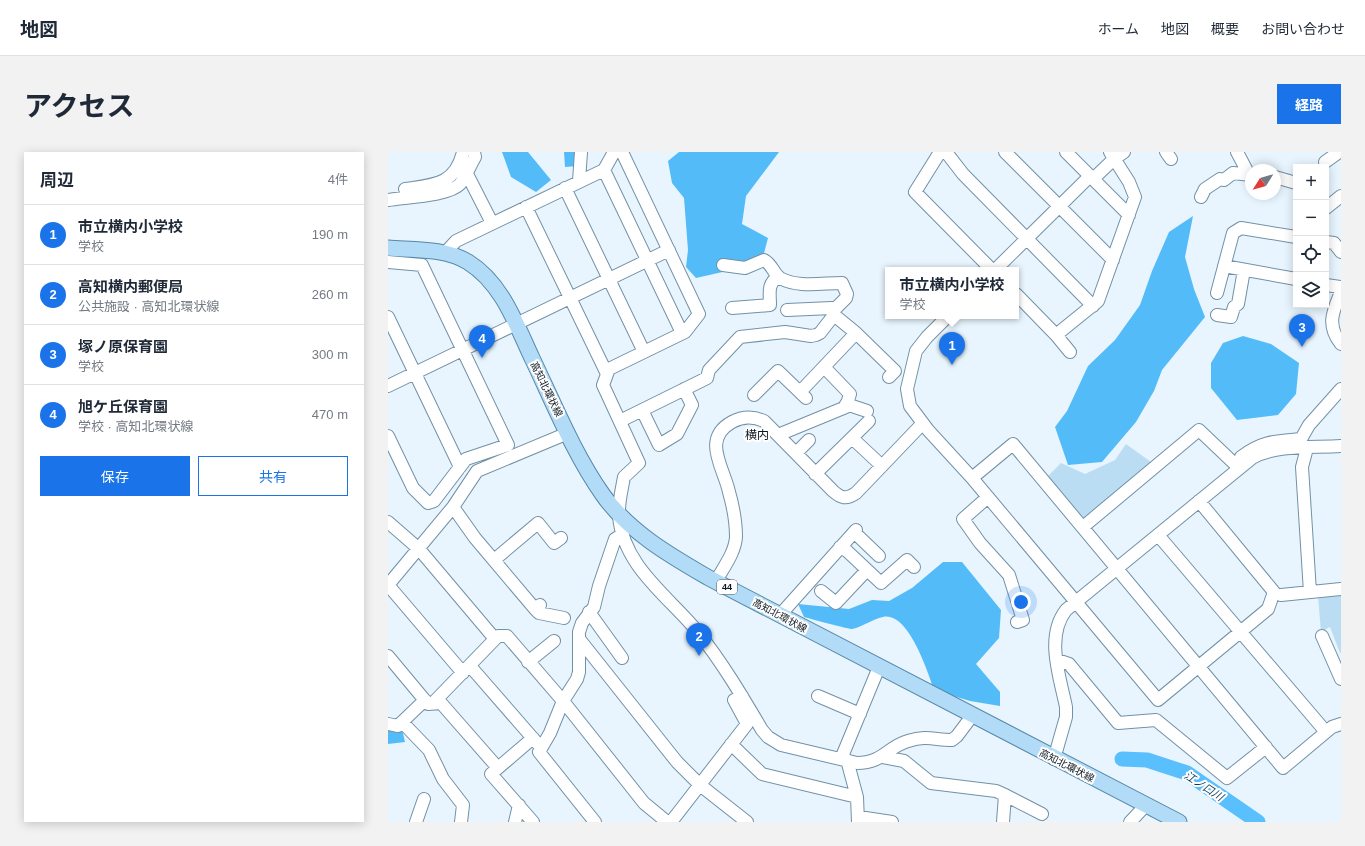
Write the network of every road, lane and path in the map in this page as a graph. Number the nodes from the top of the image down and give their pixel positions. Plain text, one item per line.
1 (463, 152) edge
2 (474, 152) edge
3 (581, 152) edge
4 (614, 152) edge
5 (622, 152) edge
6 (940, 152) edge
7 (946, 152) edge
8 (1005, 152) edge
9 (1066, 152) edge
10 (1237, 152) edge
11 (1339, 152) edge
12 (1116, 154) edge
13 (1325, 162) dead end
14 (1245, 167) edge
15 (604, 170) junction
16 (466, 172) junction
17 (1245, 174) edge
18 (1091, 177) junction
19 (1281, 179) edge
20 (580, 181) junction
21 (1293, 182) edge
22 (565, 188) junction
23 (388, 192) edge
24 (1341, 196) edge
25 (1201, 197) dead end
26 (388, 200) edge
27 (1059, 206) junction
28 (1329, 206) edge
29 (526, 207) junction
30 (1128, 215) junction
31 (492, 224) junction
32 (1293, 237) edge
33 (1026, 239) junction
34 (1329, 242) edge
35 (388, 248) edge
36 (669, 250) junction
37 (1341, 252) edge
38 (444, 254) junction
39 (647, 260) junction
40 (1113, 260) junction
41 (388, 262) edge
42 (723, 266) dead end
43 (1224, 266) junction
44 (990, 267) edge
45 (996, 267) edge
46 (1244, 270) junction
47 (778, 277) junction
48 (1293, 278) edge
49 (608, 279) junction
50 (1329, 285) edge
51 (1341, 287) edge
52 (1341, 292) edge
53 (1217, 293) dead end
54 (1019, 297) edge
55 (570, 298) junction
56 (1093, 306) junction
57 (732, 308) dead end
58 (787, 310) dead end
59 (834, 312) junction
60 (1217, 315) dead end
61 (388, 317) edge
62 (945, 319) edge
63 (516, 324) junction
64 (682, 333) junction
65 (856, 333) junction
66 (1056, 335) junction
67 (1341, 343) edge
68 (462, 350) junction
69 (644, 352) junction
70 (1070, 352) dead end
71 (824, 367) junction
72 (415, 373) junction
73 (607, 374) junction
74 (889, 377) dead end
75 (388, 386) edge
76 (684, 389) junction
77 (1341, 389) edge
78 (754, 395) dead end
79 (846, 404) junction
80 (642, 410) junction
81 (620, 421) junction
82 (923, 423) junction
83 (568, 434) junction
84 (778, 435) junction
85 (388, 436) edge
86 (852, 438) junction
87 (809, 440) dead end
88 (1341, 446) edge
89 (1307, 448) junction
90 (796, 454) junction
91 (1236, 465) junction
92 (882, 466) junction
93 (460, 467) junction
94 (815, 474) junction
95 (972, 478) junction
96 (988, 497) junction
97 (1199, 501) junction
98 (453, 507) junction
99 (619, 515) junction
100 (388, 522) edge
101 (1083, 527) junction
102 (623, 534) junction
103 (1158, 535) junction
104 (561, 538) dead end
105 (840, 547) junction
106 (419, 549) junction
107 (879, 556) dead end
108 (494, 560) junction
109 (914, 568) dead end
110 (1118, 568) junction
111 (867, 570) junction
112 (716, 581) junction
113 (388, 585) edge
114 (1341, 589) edge
115 (821, 591) dead end
116 (1310, 592) junction
117 (1281, 595) dead end
118 (1076, 602) junction
119 (589, 612) junction
120 (780, 615) junction
121 (564, 618) dead end
122 (1016, 622) dead end
123 (1240, 632) junction
124 (1322, 636) dead end
125 (495, 639) junction
126 (580, 640) junction
127 (554, 641) dead end
128 (388, 656) edge
129 (622, 658) dead end
130 (1057, 660) junction
131 (528, 662) junction
132 (1199, 666) junction
133 (879, 667) junction
134 (466, 669) junction
135 (1341, 679) edge
136 (742, 696) junction
137 (818, 696) dead end
138 (563, 701) junction
139 (429, 702) junction
140 (860, 714) junction
141 (972, 716) junction
142 (402, 722) junction
143 (388, 724) edge
144 (1341, 724) edge
145 (1326, 732) junction
146 (533, 738) junction
147 (731, 744) junction
148 (1266, 747) junction
149 (542, 748) junction
150 (883, 757) junction
151 (1054, 759) junction
152 (844, 760) junction
153 (498, 768) junction
154 (700, 785) junction
155 (1005, 795) junction
156 (857, 797) junction
157 (424, 799) dead end
158 (519, 805) junction
159 (1146, 805) junction
160 (1042, 814) dead end
161 (858, 819) edge
162 (416, 822) edge
163 (460, 822) edge
164 (515, 822) edge
165 (533, 822) edge
166 (594, 822) edge
167 (667, 822) edge
168 (671, 822) edge
169 (747, 822) edge
170 (892, 822) edge
171 (1003, 822) edge
172 (1130, 822) edge
173 (1179, 822) edge

1 - 23 street
2 - 16 street
3 - 20 street
4 - 15 street
5 - 36 street
6 - 44 street
7 - 33 street
8 - 27 street
9 - 18 street
10 - 14 street
11 - 13 street
12 - 18 street
12 - 30 street
15 - 20 street
15 - 39 street
16 - 26 street
16 - 31 street
17 - 25 street
18 - 27 street
18 - 30 street
19 - 21 street
20 - 22 street
22 - 29 street
22 - 49 street
24 - 28 street
27 - 33 street
27 - 40 street
29 - 31 street
29 - 55 street
30 - 40 street
31 - 38 street
32 - 43 street
33 - 45 street
33 - 56 street
34 - 37 street
35 - 38 main road, 高知北環状線 / 44
36 - 39 street
36 - 64 street
38 - 63 main road, 高知北環状線 / 44
39 - 49 street
39 - 64 street
40 - 56 street
41 - 68 street
42 - 47 street
43 - 46 street
43 - 53 street
46 - 48 street
46 - 60 street
47 - 57 street
47 - 59 street
49 - 55 street
49 - 69 street
50 - 51 street
52 - 67 street
54 - 66 street
55 - 63 street
55 - 73 street
56 - 66 street
58 - 59 street
59 - 65 street
59 - 76 street
61 - 72 street
62 - 82 street
63 - 68 street
63 - 83 main road, 高知北環状線 / 44
64 - 69 street
65 - 71 street
65 - 74 street
66 - 70 street
68 - 72 street
68 - 93 street
69 - 73 street
71 - 78 street
71 - 79 street
72 - 75 street
72 - 93 street
73 - 81 street
76 - 80 street
76 - 80 street
77 - 91 street
79 - 84 street
79 - 86 street
80 - 81 street
81 - 99 street
82 - 92 street
82 - 95 street
83 - 98 street
83 - 99 main road, 高知北環状線 / 44
84 - 90 street
84 - 112 street
85 - 93 street
86 - 92 street
86 - 94 street
87 - 90 street
88 - 89 street
89 - 91 street
89 - 116 street
90 - 94 street
91 - 97 street
91 - 101 street
92 - 94 street
95 - 96 street
95 - 101 street
96 - 118 street
96 - 122 street
97 - 103 street
97 - 123 street
98 - 106 street
98 - 108 street
99 - 102 street
99 - 112 main road, 高知北環状線 / 44
100 - 106 street
101 - 110 street
102 - 119 street
102 - 136 street
103 - 110 street
103 - 123 street
104 - 108 street
105 - 107 street
105 - 111 street
105 - 120 street
106 - 113 street
106 - 125 street
108 - 121 street
109 - 111 street
110 - 118 street
110 - 132 street
111 - 115 street
112 - 120 main road, 高知北環状線 / 44
113 - 134 street
114 - 116 street
116 - 117 street
118 - 130 street
118 - 132 street
119 - 126 street
119 - 129 street
120 - 133 main road, 高知北環状線 / 44
123 - 132 street
123 - 145 street
124 - 135 street
125 - 131 street
125 - 134 street
126 - 138 street
126 - 154 street
127 - 131 street
128 - 139 street
130 - 148 street
130 - 151 street
131 - 138 street
132 - 148 street
133 - 140 street
133 - 141 main road, 高知北環状線 / 44
134 - 139 street
134 - 146 street
136 - 147 street
136 - 152 street
137 - 140 street
138 - 149 street
138 - 167 street
139 - 142 street
139 - 153 street
140 - 152 street
141 - 150 street
141 - 151 main road, 高知北環状線 / 44
142 - 143 street
142 - 163 street
144 - 145 street
145 - 148 street
146 - 149 street
146 - 153 street
147 - 154 street
147 - 156 street
149 - 166 street
150 - 152 street
150 - 155 street
151 - 159 main road, 高知北環状線 / 44
152 - 156 street
153 - 158 street
154 - 168 street
154 - 169 street
155 - 160 street
155 - 171 street
156 - 161 street
157 - 162 street
158 - 164 street
158 - 165 street
159 - 172 street
159 - 173 main road, 高知北環状線 / 44
161 - 170 street

